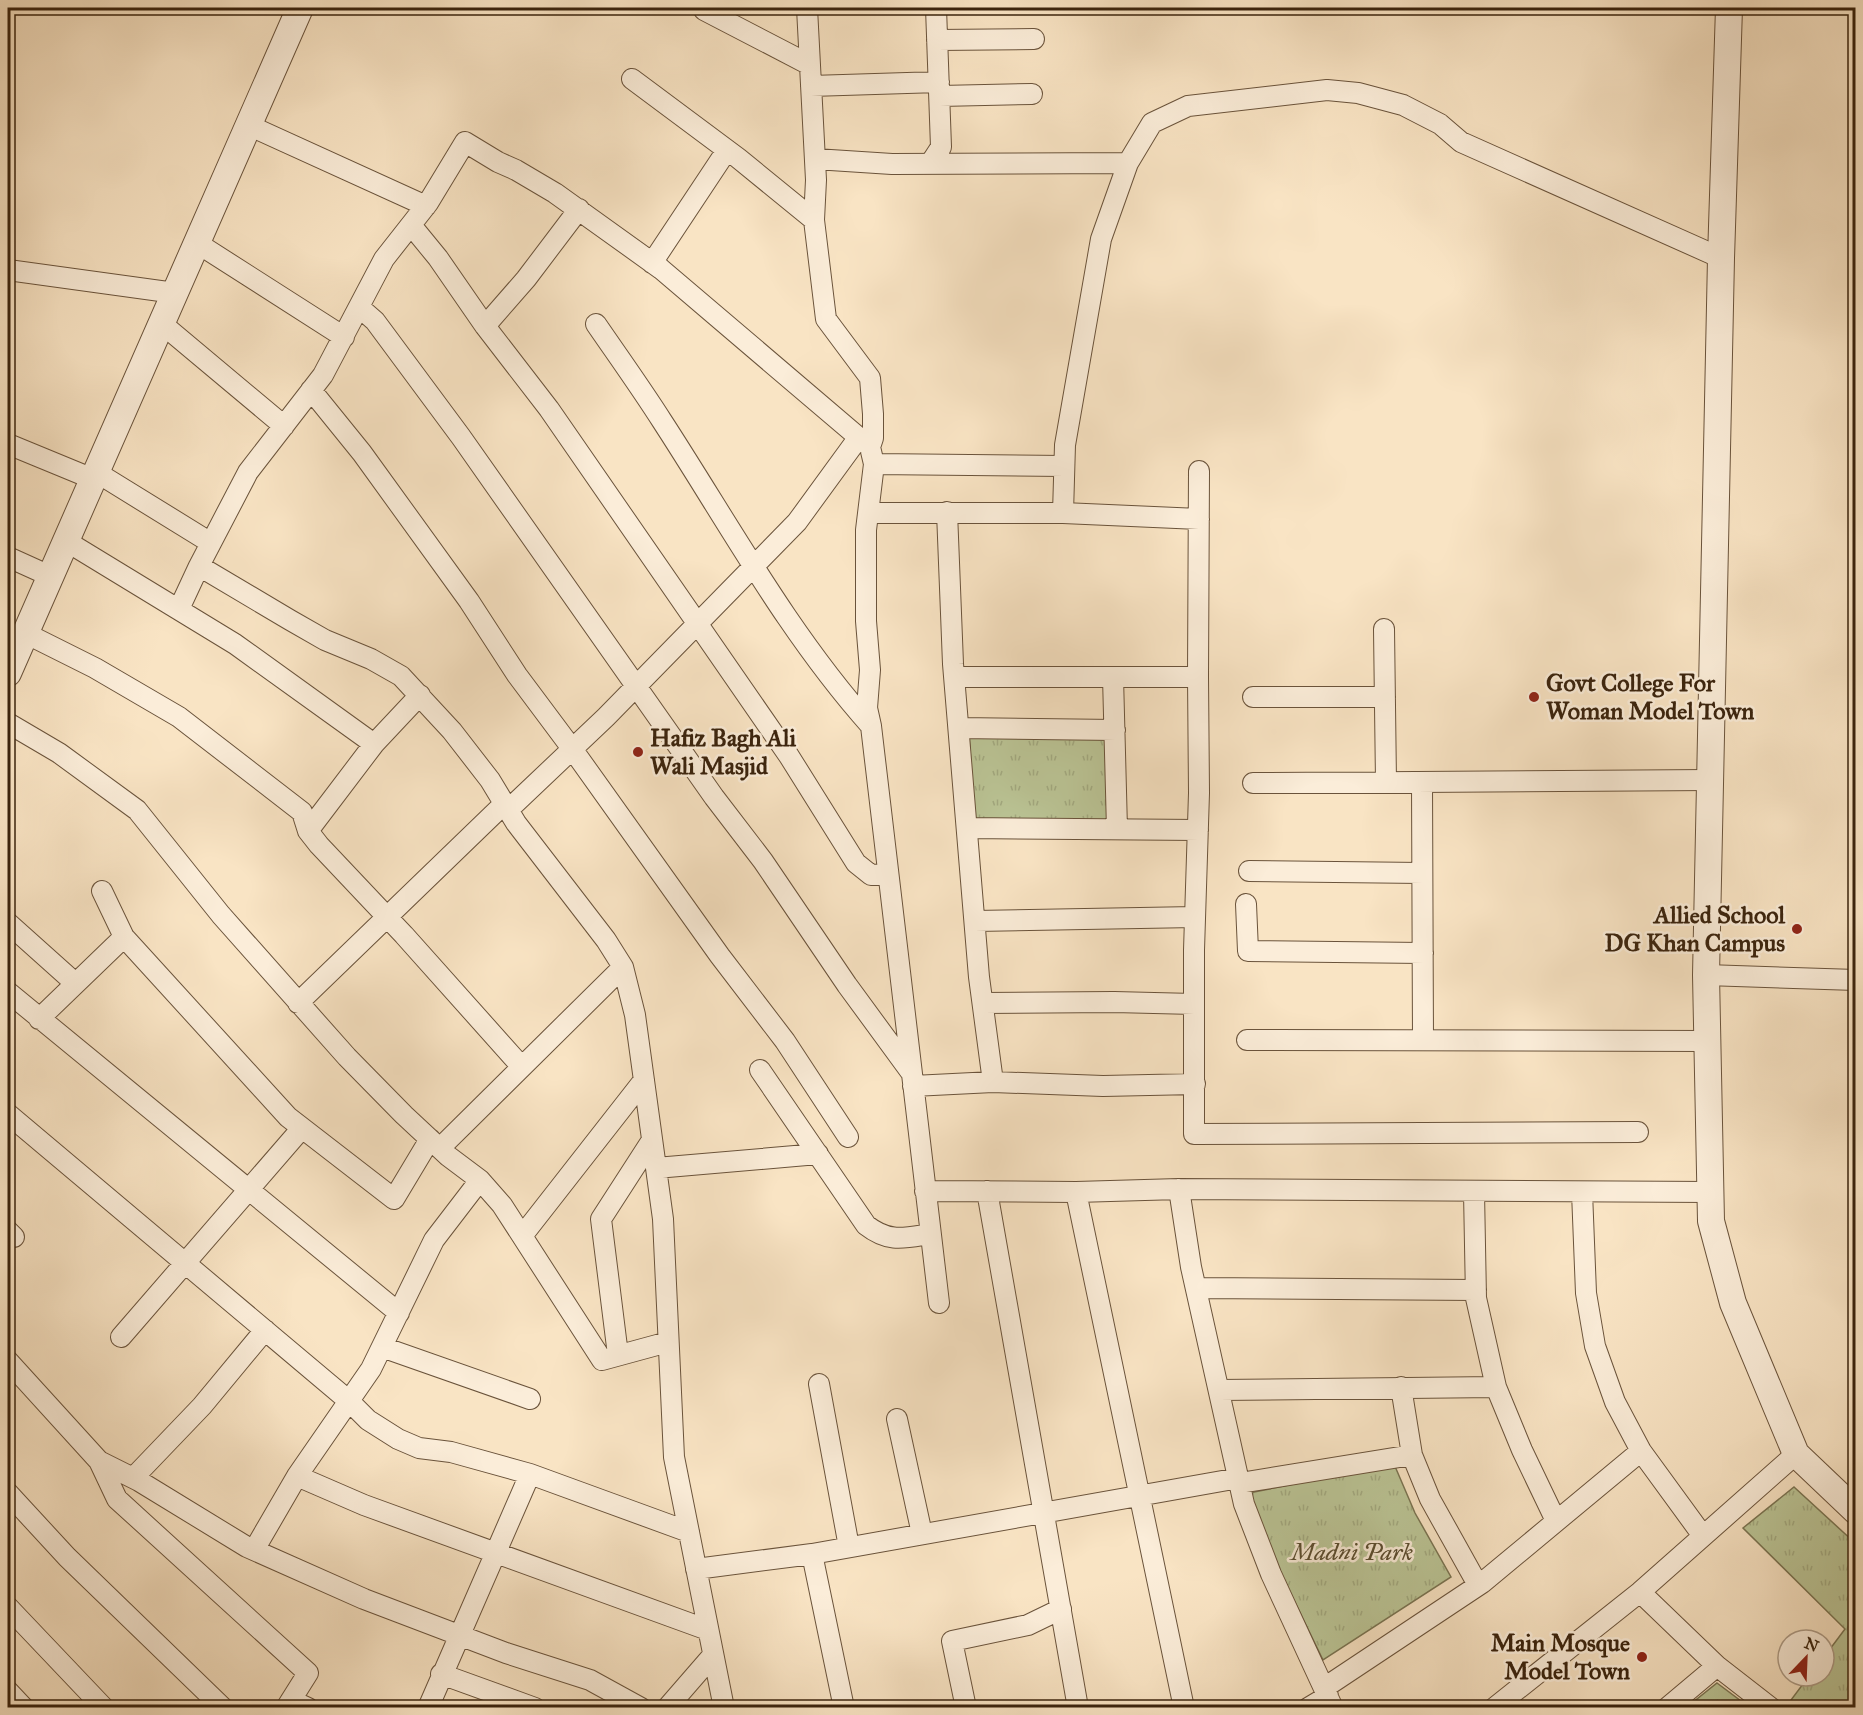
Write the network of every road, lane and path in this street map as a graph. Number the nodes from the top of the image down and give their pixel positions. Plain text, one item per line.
1 (300, 8) edge
2 (807, 8) edge
3 (936, 8) edge
4 (1729, 8) edge
5 (704, 10) dead end
6 (1034, 39) dead end
7 (937, 40) junction
8 (810, 65) junction
9 (632, 79) dead end
10 (811, 86) junction
11 (939, 89) junction
12 (1032, 94) dead end
13 (248, 125) junction
14 (727, 150) junction
15 (815, 159) junction
16 (1128, 163) junction
17 (930, 164) junction
18 (426, 206) junction
19 (579, 209) junction
20 (814, 220) junction
21 (411, 225) junction
22 (197, 243) junction
23 (1721, 258) junction
24 (652, 263) junction
25 (8, 270) edge
26 (175, 293) junction
27 (359, 307) junction
28 (162, 323) junction
29 (596, 324) dead end
30 (484, 326) junction
31 (344, 337) junction
32 (311, 390) junction
33 (284, 426) junction
34 (8, 444) edge
35 (868, 449) junction
36 (1064, 466) junction
37 (1199, 471) dead end
38 (94, 476) junction
39 (868, 513) junction
40 (947, 513) junction
41 (1063, 513) junction
42 (1199, 519) junction
43 (66, 541) junction
44 (211, 543) junction
45 (8, 557) edge
46 (199, 566) junction
47 (753, 566) junction
48 (50, 576) junction
49 (179, 609) junction
50 (697, 623) junction
51 (1384, 629) dead end
52 (25, 633) junction
53 (9, 666) edge
54 (955, 677) junction
55 (1113, 677) junction
56 (1198, 677) junction
57 (636, 686) junction
58 (420, 695) junction
59 (1253, 697) dead end
60 (1385, 697) junction
61 (8, 723) edge
62 (871, 726) junction
63 (959, 728) junction
64 (1114, 730) junction
65 (374, 744) junction
66 (573, 750) junction
67 (1710, 780) junction
68 (1386, 782) junction
69 (1422, 782) junction
70 (1253, 783) dead end
71 (506, 807) junction
72 (968, 828) junction
73 (1117, 829) junction
74 (1198, 830) junction
75 (308, 831) junction
76 (1249, 871) dead end
77 (1422, 873) junction
78 (888, 874) junction
79 (102, 891) dead end
80 (1246, 903) dead end
81 (386, 916) junction
82 (1195, 917) junction
83 (975, 921) junction
84 (8, 922) edge
85 (124, 936) junction
86 (1423, 953) junction
87 (622, 967) junction
88 (1706, 975) junction
89 (1856, 980) edge
90 (75, 983) junction
91 (8, 992) edge
92 (298, 1003) junction
93 (983, 1003) junction
94 (1194, 1004) junction
95 (39, 1019) junction
96 (1247, 1040) dead end
97 (1423, 1040) junction
98 (1707, 1041) junction
99 (520, 1066) junction
100 (760, 1070) dead end
101 (912, 1079) junction
102 (644, 1080) junction
103 (993, 1082) junction
104 (1195, 1084) junction
105 (8, 1114) edge
106 (302, 1128) junction
107 (1638, 1132) dead end
108 (848, 1137) dead end
109 (652, 1140) junction
110 (435, 1144) junction
111 (818, 1154) junction
112 (656, 1168) junction
113 (480, 1180) junction
114 (1179, 1189) junction
115 (249, 1190) junction
116 (925, 1191) junction
117 (987, 1191) junction
118 (1076, 1192) junction
119 (1474, 1192) junction
120 (1582, 1192) junction
121 (1711, 1192) junction
122 (930, 1234) junction
123 (522, 1236) junction
124 (186, 1264) junction
125 (1196, 1288) junction
126 (1476, 1290) junction
127 (939, 1303) dead end
128 (399, 1313) junction
129 (265, 1330) junction
130 (121, 1337) dead end
131 (668, 1342) junction
132 (382, 1347) junction
133 (618, 1355) junction
134 (8, 1361) edge
135 (819, 1384) dead end
136 (1401, 1387) junction
137 (1496, 1387) junction
138 (1219, 1390) junction
139 (530, 1399) dead end
140 (349, 1401) junction
141 (897, 1419) dead end
142 (1641, 1451) junction
143 (1796, 1454) junction
144 (1412, 1455) junction
145 (99, 1461) junction
146 (530, 1474) junction
147 (297, 1476) junction
148 (133, 1478) junction
149 (1240, 1481) junction
150 (8, 1493) edge
151 (1139, 1495) junction
152 (1856, 1511) edge
153 (1044, 1512) junction
154 (1556, 1521) junction
155 (689, 1532) junction
156 (922, 1533) junction
157 (1703, 1536) junction
158 (849, 1547) junction
159 (254, 1550) junction
160 (495, 1553) junction
161 (812, 1554) junction
162 (696, 1569) junction
163 (1478, 1585) junction
164 (1640, 1592) junction
165 (8, 1607) edge
166 (1060, 1609) junction
167 (708, 1630) junction
168 (460, 1635) junction
169 (713, 1654) junction
170 (1718, 1666) junction
171 (441, 1674) junction
172 (8, 1691) edge
173 (1328, 1697) edge
174 (295, 1705) edge
175 (24, 1707) edge
176 (104, 1707) edge
177 (223, 1707) edge
178 (428, 1707) edge
179 (535, 1707) edge
180 (641, 1707) edge
181 (667, 1707) edge
182 (723, 1707) edge
183 (844, 1707) edge
184 (966, 1707) edge
185 (1078, 1707) edge
186 (1184, 1707) edge
187 (1308, 1707) edge
188 (1494, 1707) edge
189 (1666, 1707) edge
190 (1771, 1707) edge

1 - 13 street
2 - 8 street
3 - 7 street
4 - 23 street
5 - 8 street
6 - 7 street
7 - 11 street
8 - 10 street
9 - 14 street
10 - 11 street
10 - 15 street
11 - 12 street
11 - 17 street
13 - 18 street
13 - 22 street
14 - 20 street
14 - 24 street
15 - 17 street
15 - 20 street
16 - 17 street
16 - 23 street
16 - 36 street
18 - 19 street
18 - 21 street
19 - 24 street
19 - 30 street
20 - 35 street
21 - 27 street
21 - 30 street
22 - 26 street
22 - 31 street
23 - 67 street
24 - 35 street
25 - 26 street
26 - 28 street
27 - 31 street
27 - 57 street
28 - 33 street
28 - 38 street
29 - 47 street
30 - 50 street
31 - 32 street
32 - 33 street
32 - 66 street
33 - 44 street
34 - 38 street
35 - 36 street
35 - 39 street
35 - 47 street
36 - 41 street
37 - 42 street
38 - 43 street
38 - 44 street
39 - 40 street
39 - 62 street
40 - 41 street
40 - 54 street
41 - 42 street
42 - 56 street
43 - 48 street
43 - 49 street
44 - 46 street
45 - 48 street
46 - 49 street
46 - 58 street
47 - 50 street
47 - 62 street
48 - 52 street
49 - 65 street
50 - 57 street
50 - 78 street
51 - 60 street
52 - 53 street
52 - 75 street
54 - 55 street
54 - 63 street
55 - 56 street
55 - 64 street
56 - 74 street
57 - 66 street
57 - 101 street
58 - 65 street
58 - 71 street
59 - 60 street
60 - 68 street
61 - 92 street
62 - 78 street
63 - 64 street
63 - 72 street
64 - 73 street
65 - 75 street
66 - 71 street
66 - 108 street
67 - 69 street
67 - 88 street
68 - 69 street
68 - 70 street
69 - 77 street
71 - 81 street
71 - 87 street
72 - 73 street
72 - 83 street
73 - 74 street
74 - 82 street
75 - 81 street
76 - 77 street
77 - 86 street
78 - 101 street
79 - 85 street
80 - 86 street
81 - 92 street
81 - 99 street
82 - 83 street
82 - 94 street
83 - 93 street
84 - 90 street
85 - 90 street
85 - 106 street
86 - 97 street
87 - 99 street
87 - 102 street
88 - 89 street
88 - 98 street
90 - 95 street
91 - 95 street
92 - 110 street
93 - 94 street
93 - 103 street
94 - 104 street
95 - 115 street
96 - 97 street
97 - 98 street
98 - 121 street
99 - 110 street
100 - 111 street
101 - 103 street
101 - 116 street
102 - 109 street
102 - 123 street
103 - 104 street
104 - 107 street
105 - 124 street
106 - 110 street
106 - 115 street
109 - 112 street
109 - 133 street
110 - 113 street
111 - 112 street
111 - 122 street
112 - 131 street
113 - 123 street
113 - 128 street
114 - 118 street
114 - 119 street
114 - 125 street
115 - 124 street
115 - 128 street
116 - 117 street
116 - 122 street
117 - 118 street
117 - 153 street
118 - 151 street
119 - 120 street
119 - 126 street
120 - 121 street
120 - 142 street
121 - 143 street
122 - 127 street
123 - 133 street
124 - 129 street
124 - 130 street
125 - 126 street
125 - 138 street
126 - 137 street
128 - 132 street
129 - 140 street
129 - 148 street
131 - 133 street
131 - 155 street
132 - 139 street
132 - 140 street
134 - 145 street
135 - 158 street
136 - 137 street
136 - 138 street
136 - 144 street
137 - 154 street
138 - 149 street
140 - 146 street
140 - 147 street
141 - 156 street
142 - 154 street
142 - 157 street
143 - 152 street
143 - 157 street
144 - 149 street
144 - 163 street
145 - 148 street
145 - 174 street
146 - 155 street
146 - 160 street
147 - 159 street
147 - 160 street
148 - 159 street
149 - 151 street
149 - 173 street
150 - 177 street
151 - 153 street
151 - 186 street
153 - 156 street
153 - 166 street
154 - 163 street
155 - 162 street
156 - 158 street
157 - 164 street
158 - 161 street
159 - 168 street
160 - 167 street
160 - 168 street
161 - 162 street
161 - 183 street
162 - 167 street
163 - 173 street
164 - 170 street
164 - 188 street
165 - 176 street
166 - 184 street
166 - 185 street
167 - 169 street
168 - 171 street
168 - 180 street
169 - 181 street
169 - 182 street
170 - 189 street
170 - 190 street
171 - 178 street
171 - 179 street
172 - 175 street
173 - 187 street

